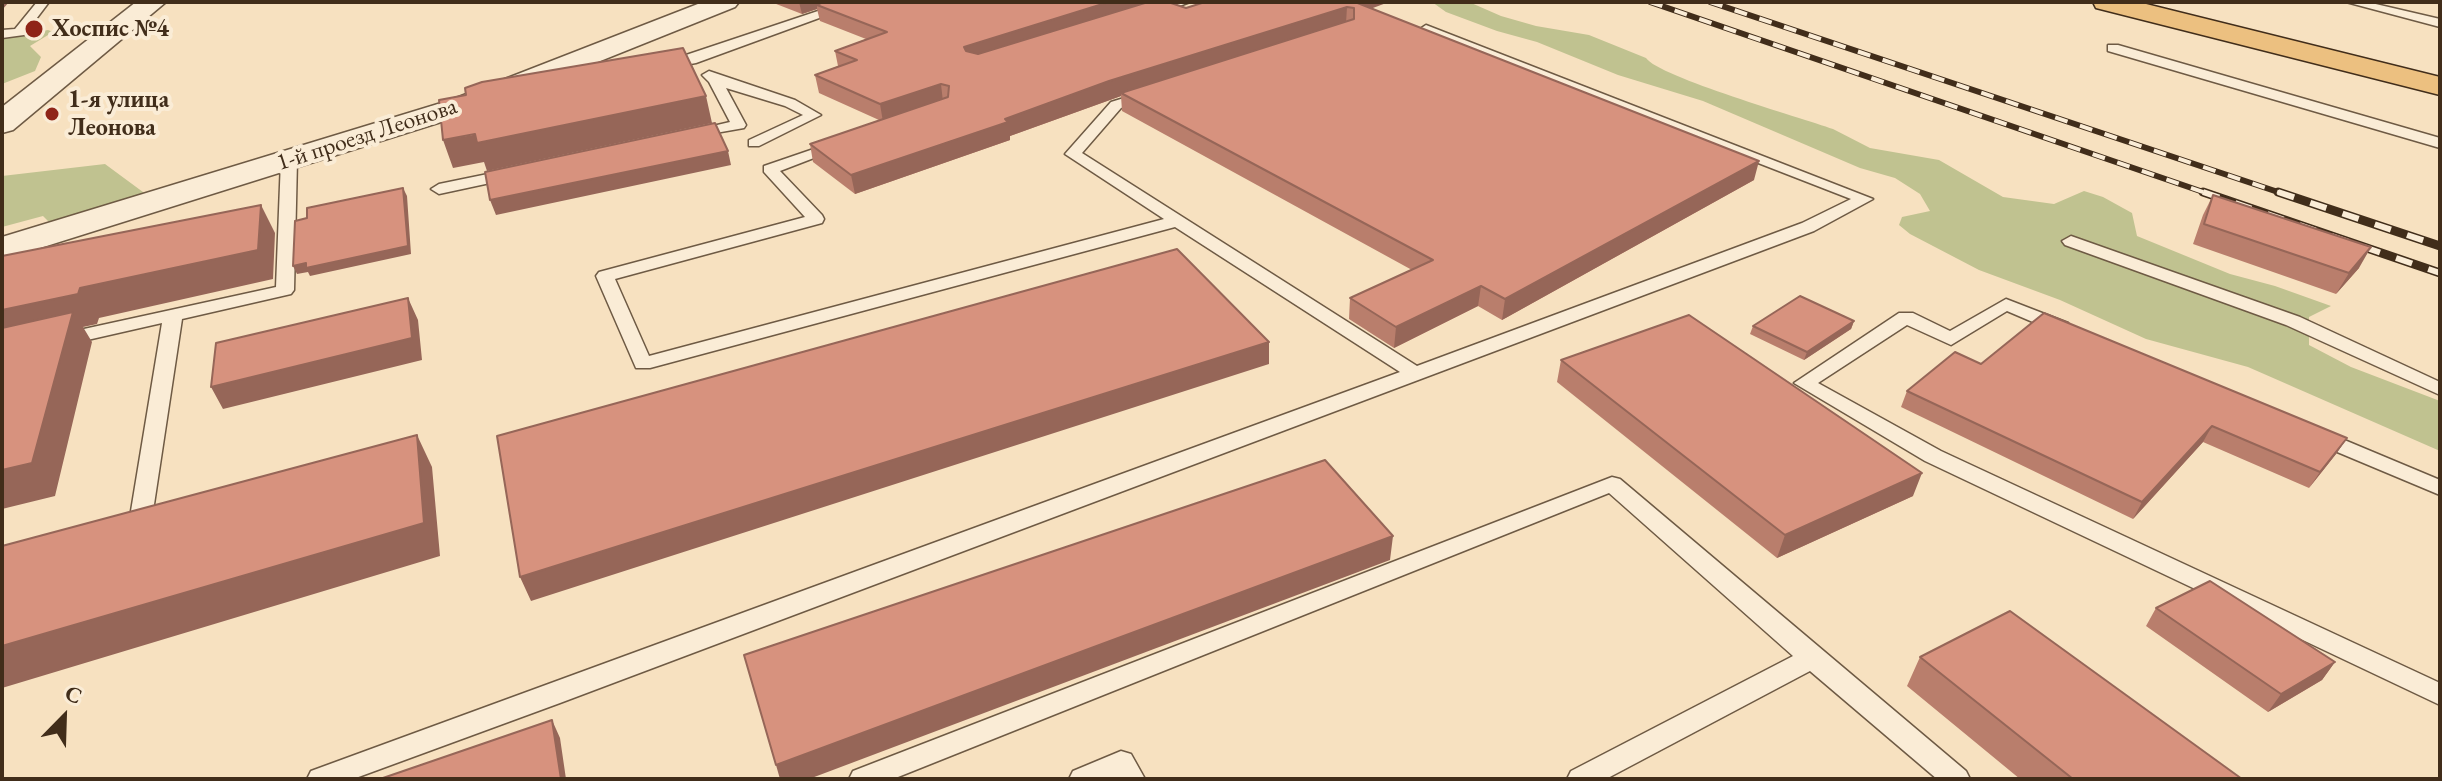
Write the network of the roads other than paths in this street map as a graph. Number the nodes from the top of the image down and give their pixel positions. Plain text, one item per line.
1 (43, 2) edge
2 (153, 2) edge
3 (726, 2) edge
4 (857, 2) edge
5 (1184, 2) edge
6 (2106, 2) edge
7 (2180, 2) edge
8 (2352, 2) edge
9 (1139, 16) edge
10 (2440, 23) edge
11 (1426, 29) edge
12 (2, 34) edge
13 (2113, 48) dead end
14 (691, 60) junction
15 (2440, 67) edge
16 (645, 69) edge
17 (715, 80) junction
18 (2440, 86) edge
19 (553, 87) edge
20 (1160, 91) edge
21 (462, 106) junction
22 (2, 123) edge
23 (679, 138) edge
24 (857, 139) edge
25 (754, 143) dead end
26 (2440, 143) edge
27 (289, 160) junction
28 (529, 170) edge
29 (439, 189) dead end
30 (1177, 221) junction
31 (2071, 241) dead end
32 (2, 249) edge
33 (173, 315) junction
34 (2078, 335) edge
35 (49, 343) edge
36 (1415, 373) junction
37 (2440, 389) edge
38 (2295, 427) edge
39 (2440, 488) edge
40 (171, 503) edge
41 (142, 511) junction
42 (114, 519) edge
43 (1812, 658) junction
44 (2440, 695) edge
45 (321, 779) edge
46 (863, 779) edge
47 (1083, 779) edge
48 (1131, 779) edge
49 (1581, 779) edge
50 (1956, 779) edge

1 - 12 lane
2 - 22 street
3 - 21 street, 1-й проезд Леонова
4 - 14 lane
5 - 9 lane
6 - 18 main road
7 - 15 main road
8 - 10 lane
11 - 36 lane
13 - 26 lane
14 - 16 lane
14 - 17 lane
17 - 23 lane
17 - 25 lane
19 - 21 lane
20 - 30 lane
21 - 27 street, 1-й проезд Леонова
24 - 30 lane
27 - 32 street, 1-й проезд Леонова
27 - 33 lane
28 - 29 lane
30 - 36 lane
31 - 37 lane
33 - 35 lane
33 - 41 lane
34 - 44 lane
36 - 45 lane
38 - 39 lane
40 - 41 lane
41 - 42 lane
43 - 46 lane
43 - 49 lane
43 - 50 lane
47 - 48 lane

